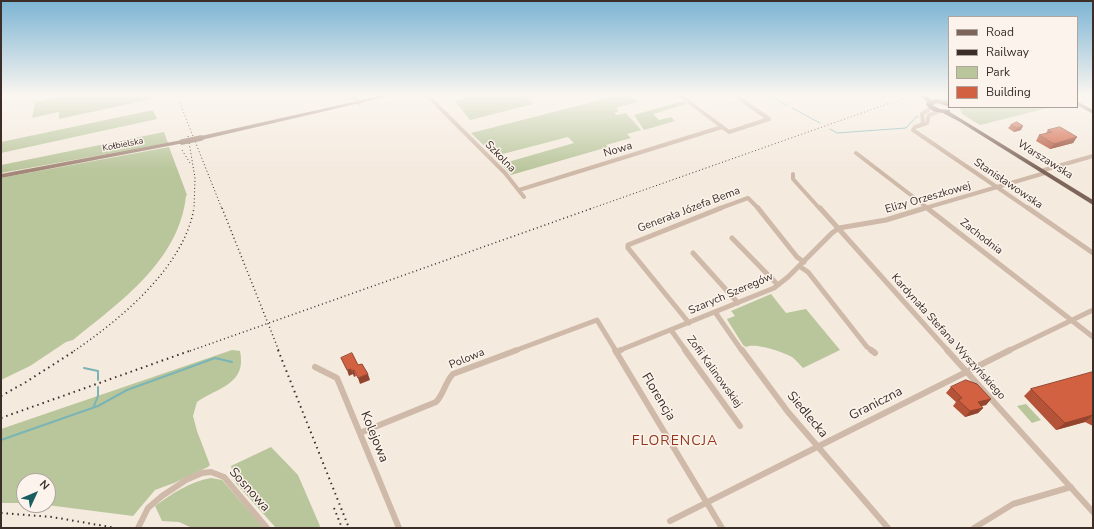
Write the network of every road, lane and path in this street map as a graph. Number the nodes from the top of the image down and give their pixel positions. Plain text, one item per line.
1 (279, 121) edge
2 (452, 121) edge
3 (713, 121) edge
4 (764, 121) edge
5 (923, 121) edge
6 (928, 121) edge
7 (961, 121) edge
8 (965, 121) edge
9 (921, 125) junction
10 (722, 127) junction
11 (856, 152) dead end
12 (1093, 156) edge
13 (1043, 170) junction
14 (793, 174) dead end
15 (1, 176) edge
16 (997, 188) junction
17 (519, 190) junction
18 (524, 197) dead end
19 (1093, 201) edge
20 (927, 208) junction
21 (838, 230) junction
22 (732, 238) dead end
23 (693, 253) dead end
24 (1093, 253) edge
25 (804, 262) junction
26 (799, 266) junction
27 (778, 285) junction
28 (738, 303) junction
29 (1093, 310) edge
30 (715, 312) junction
31 (597, 320) joint
32 (1072, 321) junction
33 (689, 322) junction
34 (671, 330) junction
35 (1093, 337) edge
36 (616, 352) junction
37 (875, 353) dead end
38 (314, 366) dead end
39 (967, 372) junction
40 (740, 426) dead end
41 (360, 433) junction
42 (818, 447) junction
43 (1071, 488) junction
44 (707, 504) junction
45 (1093, 512) edge
46 (670, 521) dead end
47 (138, 528) edge
48 (268, 528) edge
49 (399, 528) edge
50 (722, 528) edge
51 (888, 528) edge
52 (974, 528) edge

1 - 15 street, Kołbielska, bridge
2 - 17 street, Szkolna
3 - 10 street
4 - 10 street
5 - 9 street
6 - 9 street
7 - 13 main road, Warszawska
8 - 13 main road, Warszawska
9 - 16 street, Stanisławowska
10 - 17 street, Nowa
11 - 20 street, Zachodnia
12 - 13 street, Elizy Orzeszkowej
13 - 16 street, Elizy Orzeszkowej
13 - 19 main road, Warszawska
14 - 21 street, Kardynała Stefana Wyszyńskiego
16 - 20 street, Elizy Orzeszkowej
16 - 24 street, Stanisławowska
17 - 18 street, Szkolna
20 - 21 street, Elizy Orzeszkowej
20 - 32 street, Zachodnia
21 - 25 street, Szarych Szeregów
21 - 39 street, Kardynała Stefana Wyszyńskiego
22 - 27 street
23 - 28 street
25 - 26 street, Szarych Szeregów
25 - 33 street, Generała Józefa Bema
26 - 27 street, Szarych Szeregów
26 - 37 street
27 - 28 street, Szarych Szeregów
28 - 30 street, Szarych Szeregów
29 - 32 street, Graniczna
30 - 33 street, Szarych Szeregów
30 - 42 street, Siedlecka
31 - 36 street, Florencja
31 - 41 street, Polowa
32 - 35 street, Zachodnia
32 - 39 street, Graniczna
33 - 34 street, Szarych Szeregów
34 - 36 street, Szarych Szeregów
34 - 40 street, Zofii Kalinowskiej
36 - 44 street, Florencja
38 - 41 street, Kolejowa
39 - 42 street, Graniczna
39 - 43 street, Kardynała Stefana Wyszyńskiego
41 - 49 street, Kolejowa
42 - 44 street, Graniczna
42 - 51 street, Siedlecka
43 - 45 street, Kardynała Stefana Wyszyńskiego
43 - 52 street
44 - 46 street, Graniczna
44 - 50 street, Florencja
47 - 48 street, Sosnowa

